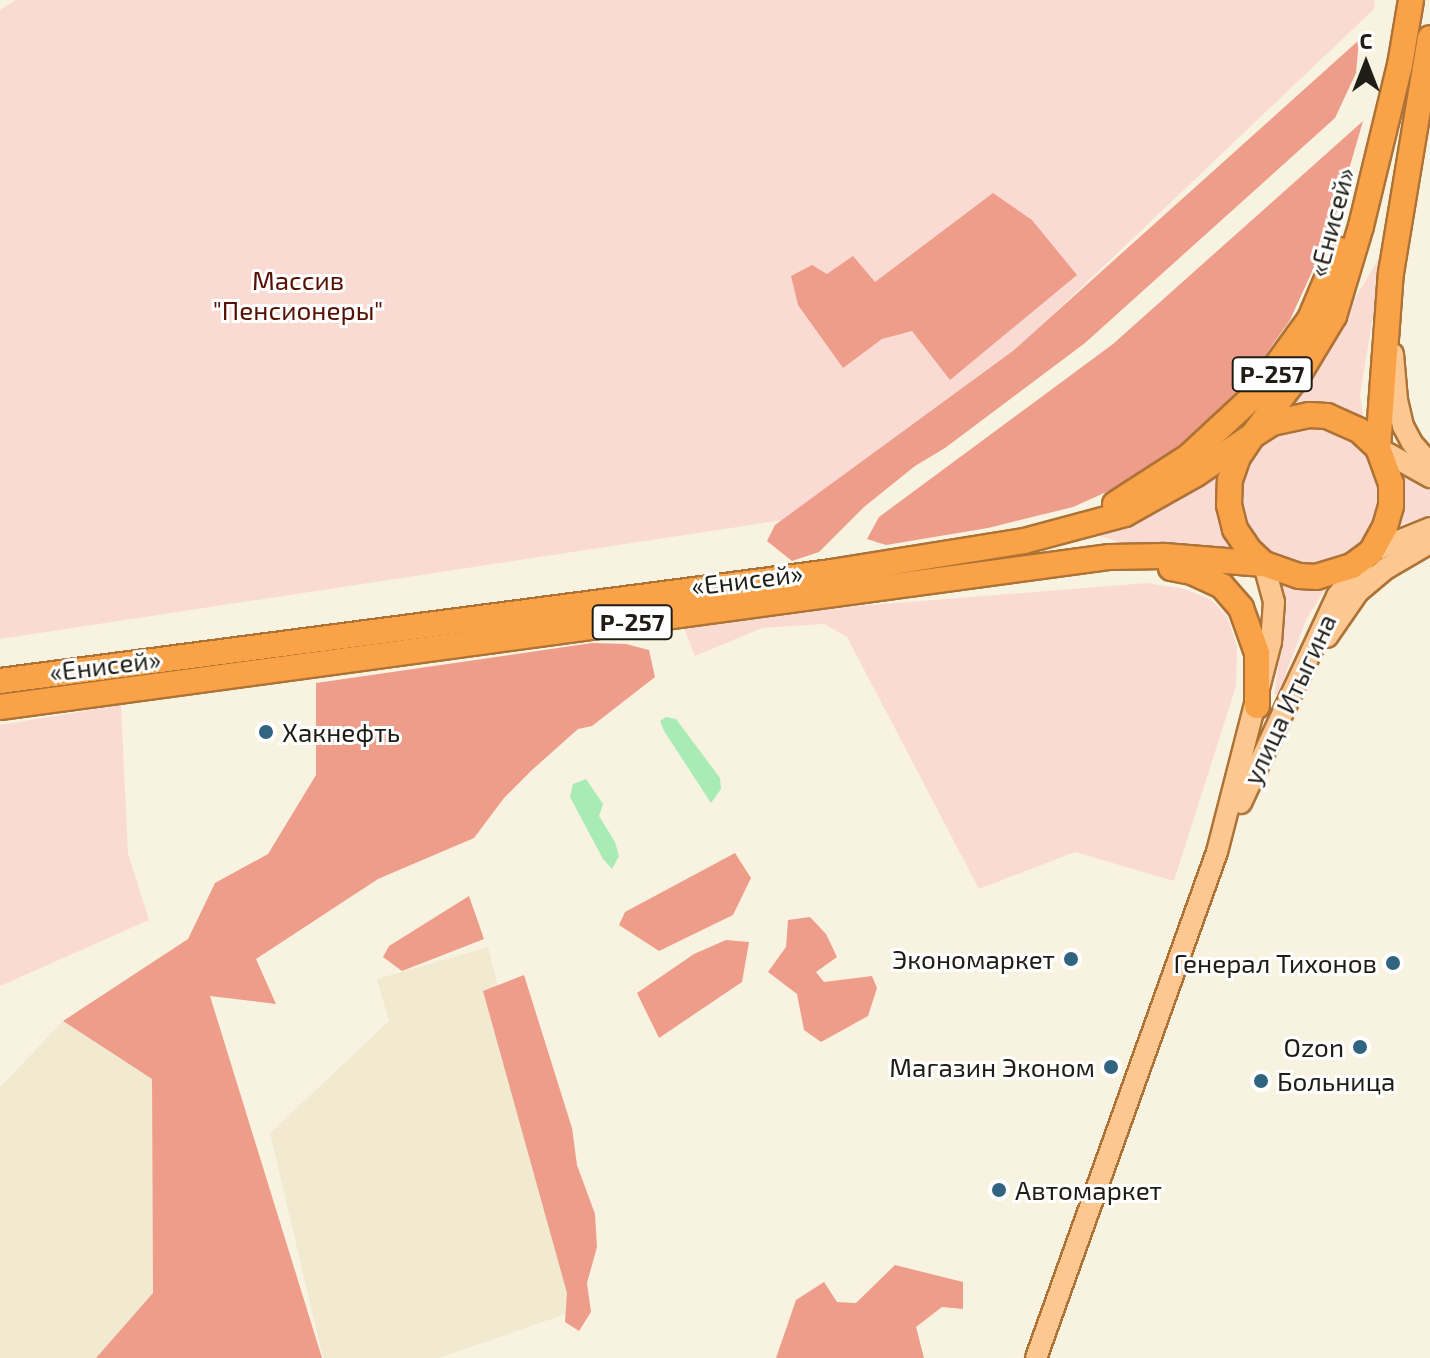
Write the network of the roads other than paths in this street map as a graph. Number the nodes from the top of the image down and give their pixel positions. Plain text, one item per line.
1 (1411, 0) edge
2 (1430, 38) edge
3 (1392, 97) junction
4 (1389, 299) junction
5 (1252, 436) junction
6 (1378, 448) junction
7 (1430, 464) edge
8 (1430, 477) edge
9 (1430, 528) edge
10 (1024, 541) junction
11 (1430, 543) edge
12 (1371, 552) junction
13 (1110, 557) junction
14 (1264, 564) junction
15 (0, 681) edge
16 (1257, 706) junction
17 (0, 707) edge
18 (1282, 708) junction
19 (1217, 852) junction
20 (1036, 1358) edge

1 - 3 highway, «Енисей» / Р-257
2 - 4 highway
3 - 5 highway, «Енисей» / Р-257
3 - 10 highway, Р-257
4 - 6 highway
4 - 7 main road
5 - 6 highway, Р-257
5 - 10 highway, Р-257
5 - 14 highway, «Енисей» / Р-257
6 - 8 main road
6 - 12 highway
9 - 12 main road
10 - 15 highway, «Енисей» / Р-257
11 - 18 main road
12 - 14 highway, «Енисей» / Р-257
12 - 18 main road, улица Итыгина
13 - 14 highway, «Енисей» / Р-257
13 - 16 highway
13 - 17 highway, «Енисей» / Р-257
14 - 16 main road, улица Итыгина
16 - 19 main road, улица Итыгина
18 - 19 main road, улица Итыгина
19 - 20 main road, улица Итыгина

